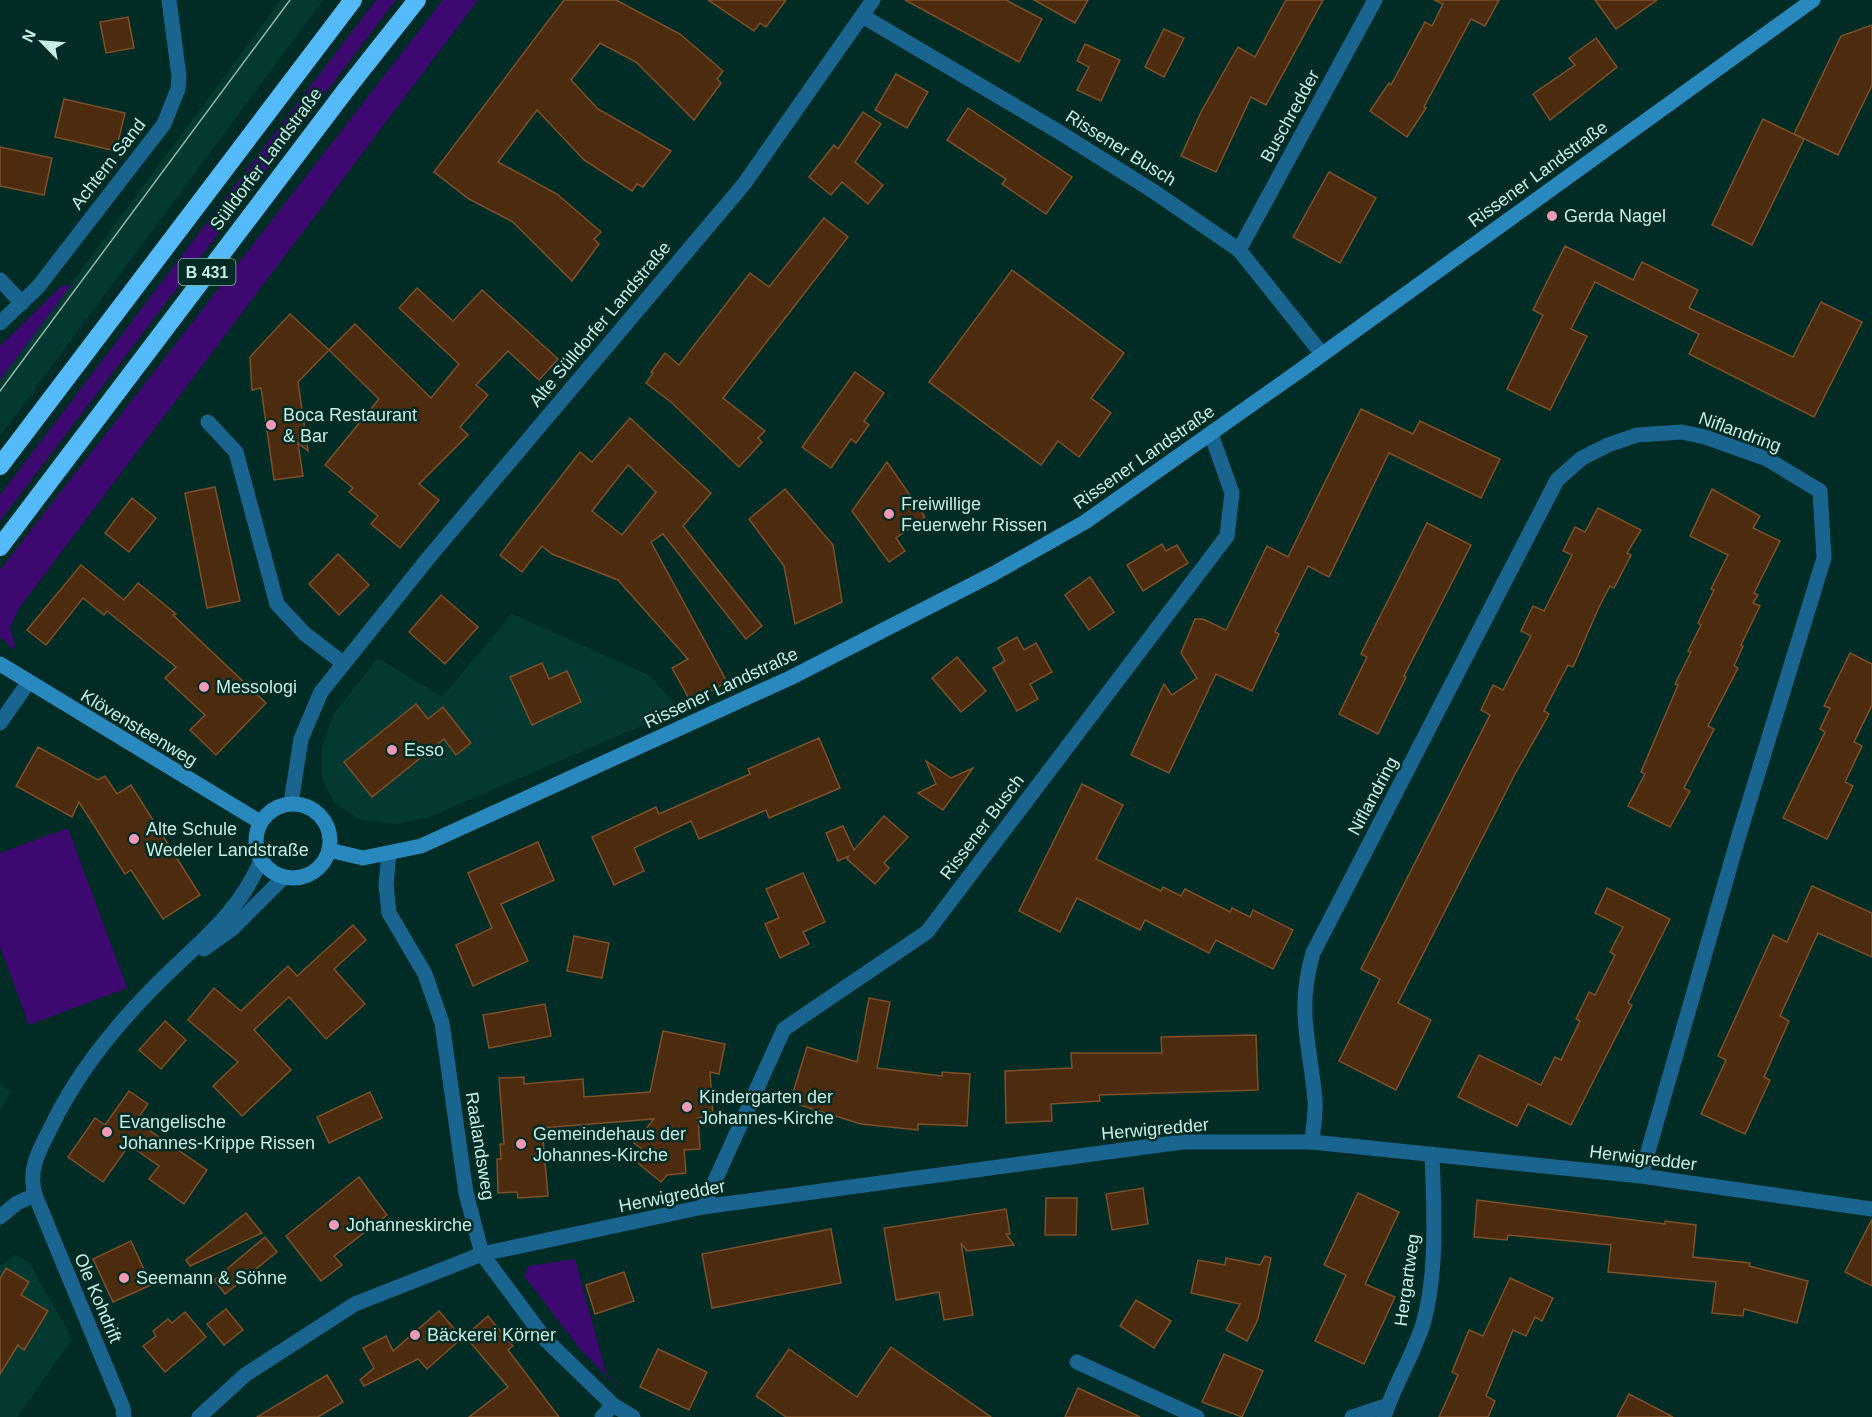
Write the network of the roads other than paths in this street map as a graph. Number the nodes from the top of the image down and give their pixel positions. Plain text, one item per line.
1 (170, 0) edge
2 (353, 0) edge
3 (417, 0) edge
4 (873, 0) edge
5 (1375, 0) edge
6 (1813, 0) edge
7 (864, 16) junction
8 (1239, 250) junction
9 (0, 279) edge
10 (22, 303) junction
11 (0, 323) edge
12 (1322, 354) junction
13 (208, 422) dead end
14 (1211, 434) junction
15 (0, 466) edge
16 (0, 547) edge
17 (343, 663) junction
18 (0, 664) edge
19 (28, 683) junction
20 (0, 723) edge
21 (291, 803) junction
22 (260, 822) junction
23 (329, 850) junction
24 (389, 854) junction
25 (261, 860) junction
26 (284, 877) junction
27 (186, 959) junction
28 (1312, 1142) junction
29 (1432, 1154) junction
30 (1641, 1176) junction
31 (35, 1195) junction
32 (703, 1207) junction
33 (1872, 1209) edge
34 (0, 1217) edge
35 (482, 1254) junction
36 (1077, 1362) dead end
37 (613, 1406) junction
38 (1386, 1411) edge
39 (124, 1417) edge
40 (199, 1417) edge
41 (602, 1417) edge
42 (633, 1417) edge
43 (1197, 1417) edge
44 (1352, 1417) edge

1 - 10 street, Achtern Sand
2 - 15 highway, Sülldorfer Landstraße / B 431
3 - 16 highway, Sülldorfer Landstraße / B 431
4 - 7 street, Alte Sülldorfer Landstraße
5 - 8 street, Buschredder
6 - 12 street, Rissener Landstraße
7 - 8 street, Rissener Busch
7 - 17 street, Alte Sülldorfer Landstraße
8 - 12 street, Rissener Busch
9 - 10 street
10 - 11 street, Achtern Sand
12 - 14 street, Rissener Landstraße
13 - 17 street
14 - 24 street, Rissener Landstraße
14 - 32 street, Rissener Busch
17 - 21 street, Alte Sülldorfer Landstraße
18 - 19 street, Klövensteenweg
19 - 20 street
19 - 22 street, Klövensteenweg
21 - 22 street
21 - 23 street
22 - 25 street
23 - 24 street, Rissener Landstraße
23 - 26 street
24 - 35 street, Raalandsweg
25 - 26 street
25 - 27 street
26 - 27 street
27 - 31 street
28 - 29 street, Herwigredder
28 - 30 street, Niflandring
28 - 32 street, Herwigredder
29 - 30 street, Herwigredder
29 - 38 street, Hergartweg
30 - 33 street, Herwigredder
31 - 34 street
31 - 39 street, Ole Kohdrift
32 - 35 street, Herwigredder
35 - 37 street, Raalandsweg
35 - 40 street, Herwigredder
36 - 43 street
37 - 41 street
37 - 42 street, Raalandsweg
38 - 44 street, Hergartweg

